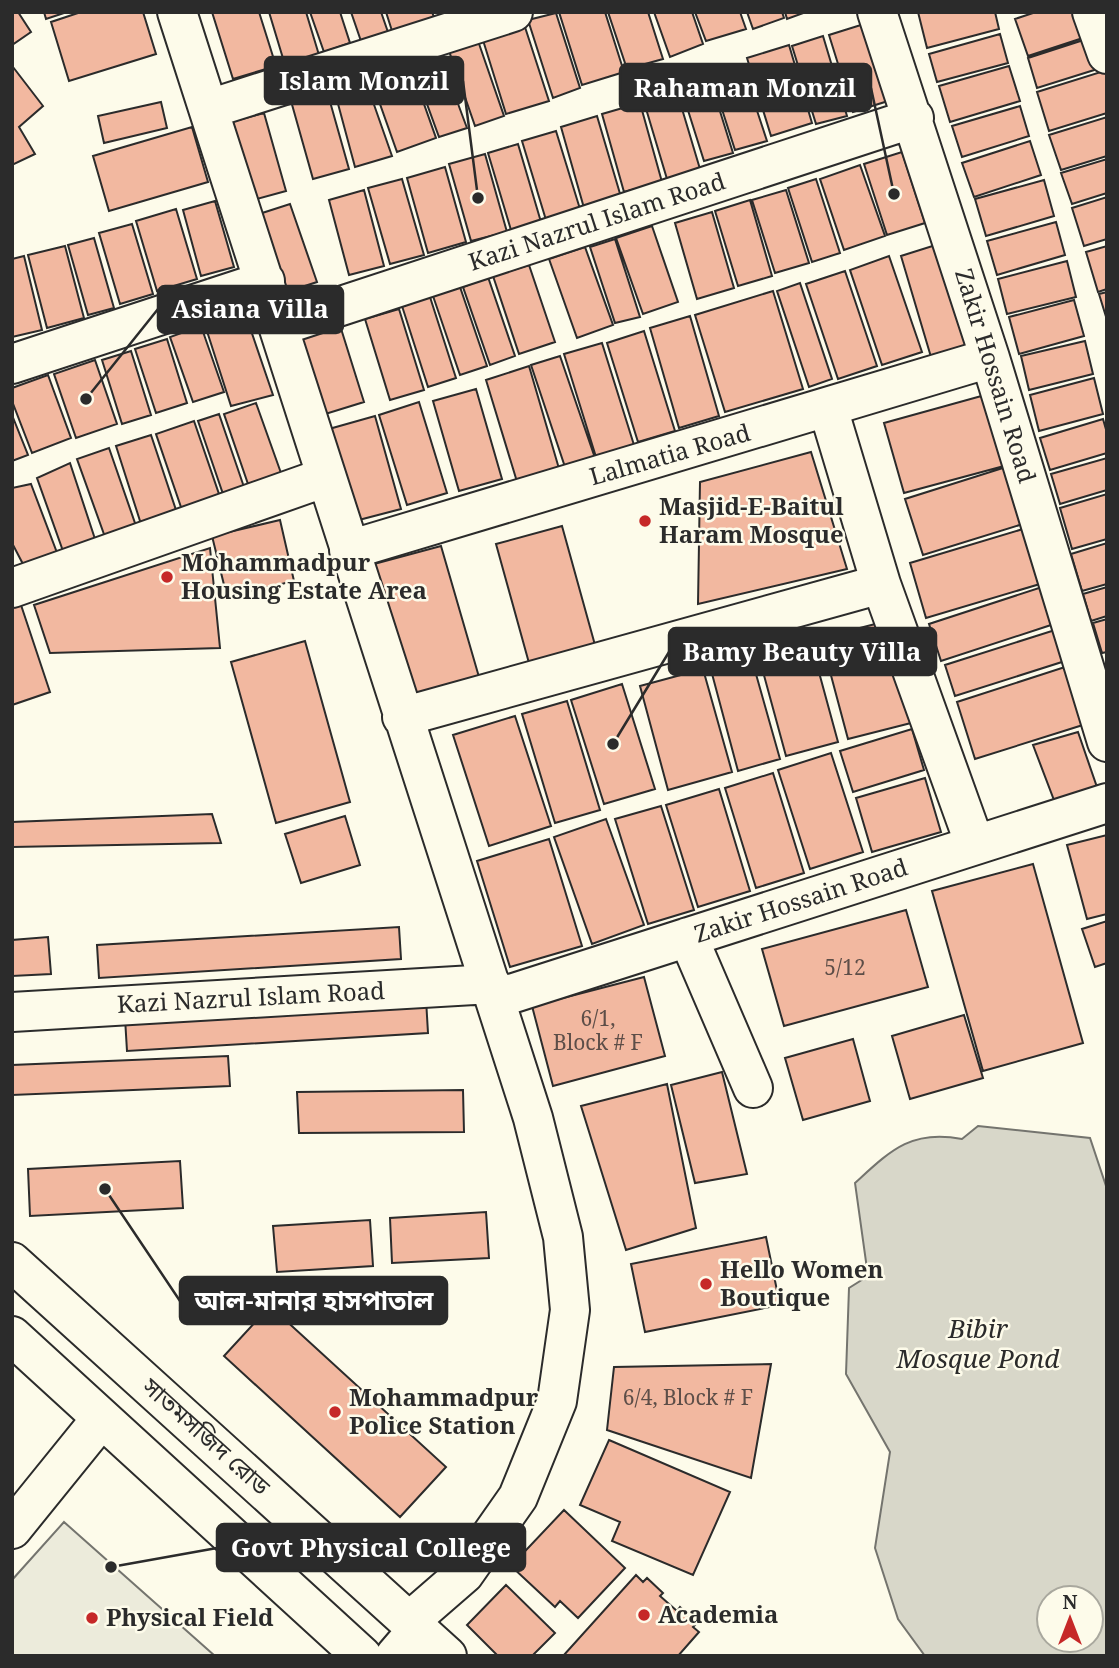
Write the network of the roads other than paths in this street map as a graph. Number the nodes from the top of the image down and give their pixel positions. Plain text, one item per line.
1 (177, 12) edge
2 (513, 12) edge
3 (877, 12) edge
4 (1092, 12) edge
5 (1107, 54) edge
6 (209, 109) junction
7 (914, 118) junction
8 (265, 281) junction
9 (280, 326) junction
10 (990, 358) junction
11 (12, 365) edge
12 (828, 408) junction
13 (326, 477) junction
14 (349, 550) junction
15 (881, 584) junction
16 (12, 588) edge
17 (402, 717) junction
18 (1107, 742) edge
19 (1107, 803) edge
20 (975, 845) junction
21 (688, 937) junction
22 (493, 992) junction
23 (12, 1012) edge
24 (753, 1088) dead end
25 (12, 1262) edge
26 (12, 1336) edge
27 (101, 1419) junction
28 (12, 1529) edge
29 (406, 1629) edge
30 (362, 1656) edge
31 (447, 1656) edge

1 - 6 street
2 - 6 street
3 - 7 street, Zakir Hossain Road
4 - 5 street
6 - 8 street
7 - 9 street, Kazi Nazrul Islam Road
7 - 10 street, Zakir Hossain Road
8 - 9 street
8 - 11 street
9 - 13 street
10 - 12 street, Lalmatia Road
10 - 18 street, Zakir Hossain Road
12 - 14 street, Lalmatia Road
12 - 15 street
13 - 14 street
13 - 16 street
14 - 17 street
15 - 17 street
15 - 20 street
17 - 22 street
19 - 20 street, Zakir Hossain Road
20 - 21 street, Zakir Hossain Road
21 - 22 street, Zakir Hossain Road
21 - 24 street
22 - 23 street, Kazi Nazrul Islam Road
22 - 29 street
25 - 29 street, সাতমসজিদ রোড
26 - 27 street
27 - 28 street
27 - 30 street
29 - 30 street
29 - 31 street, সাতমসজিদ রোড

